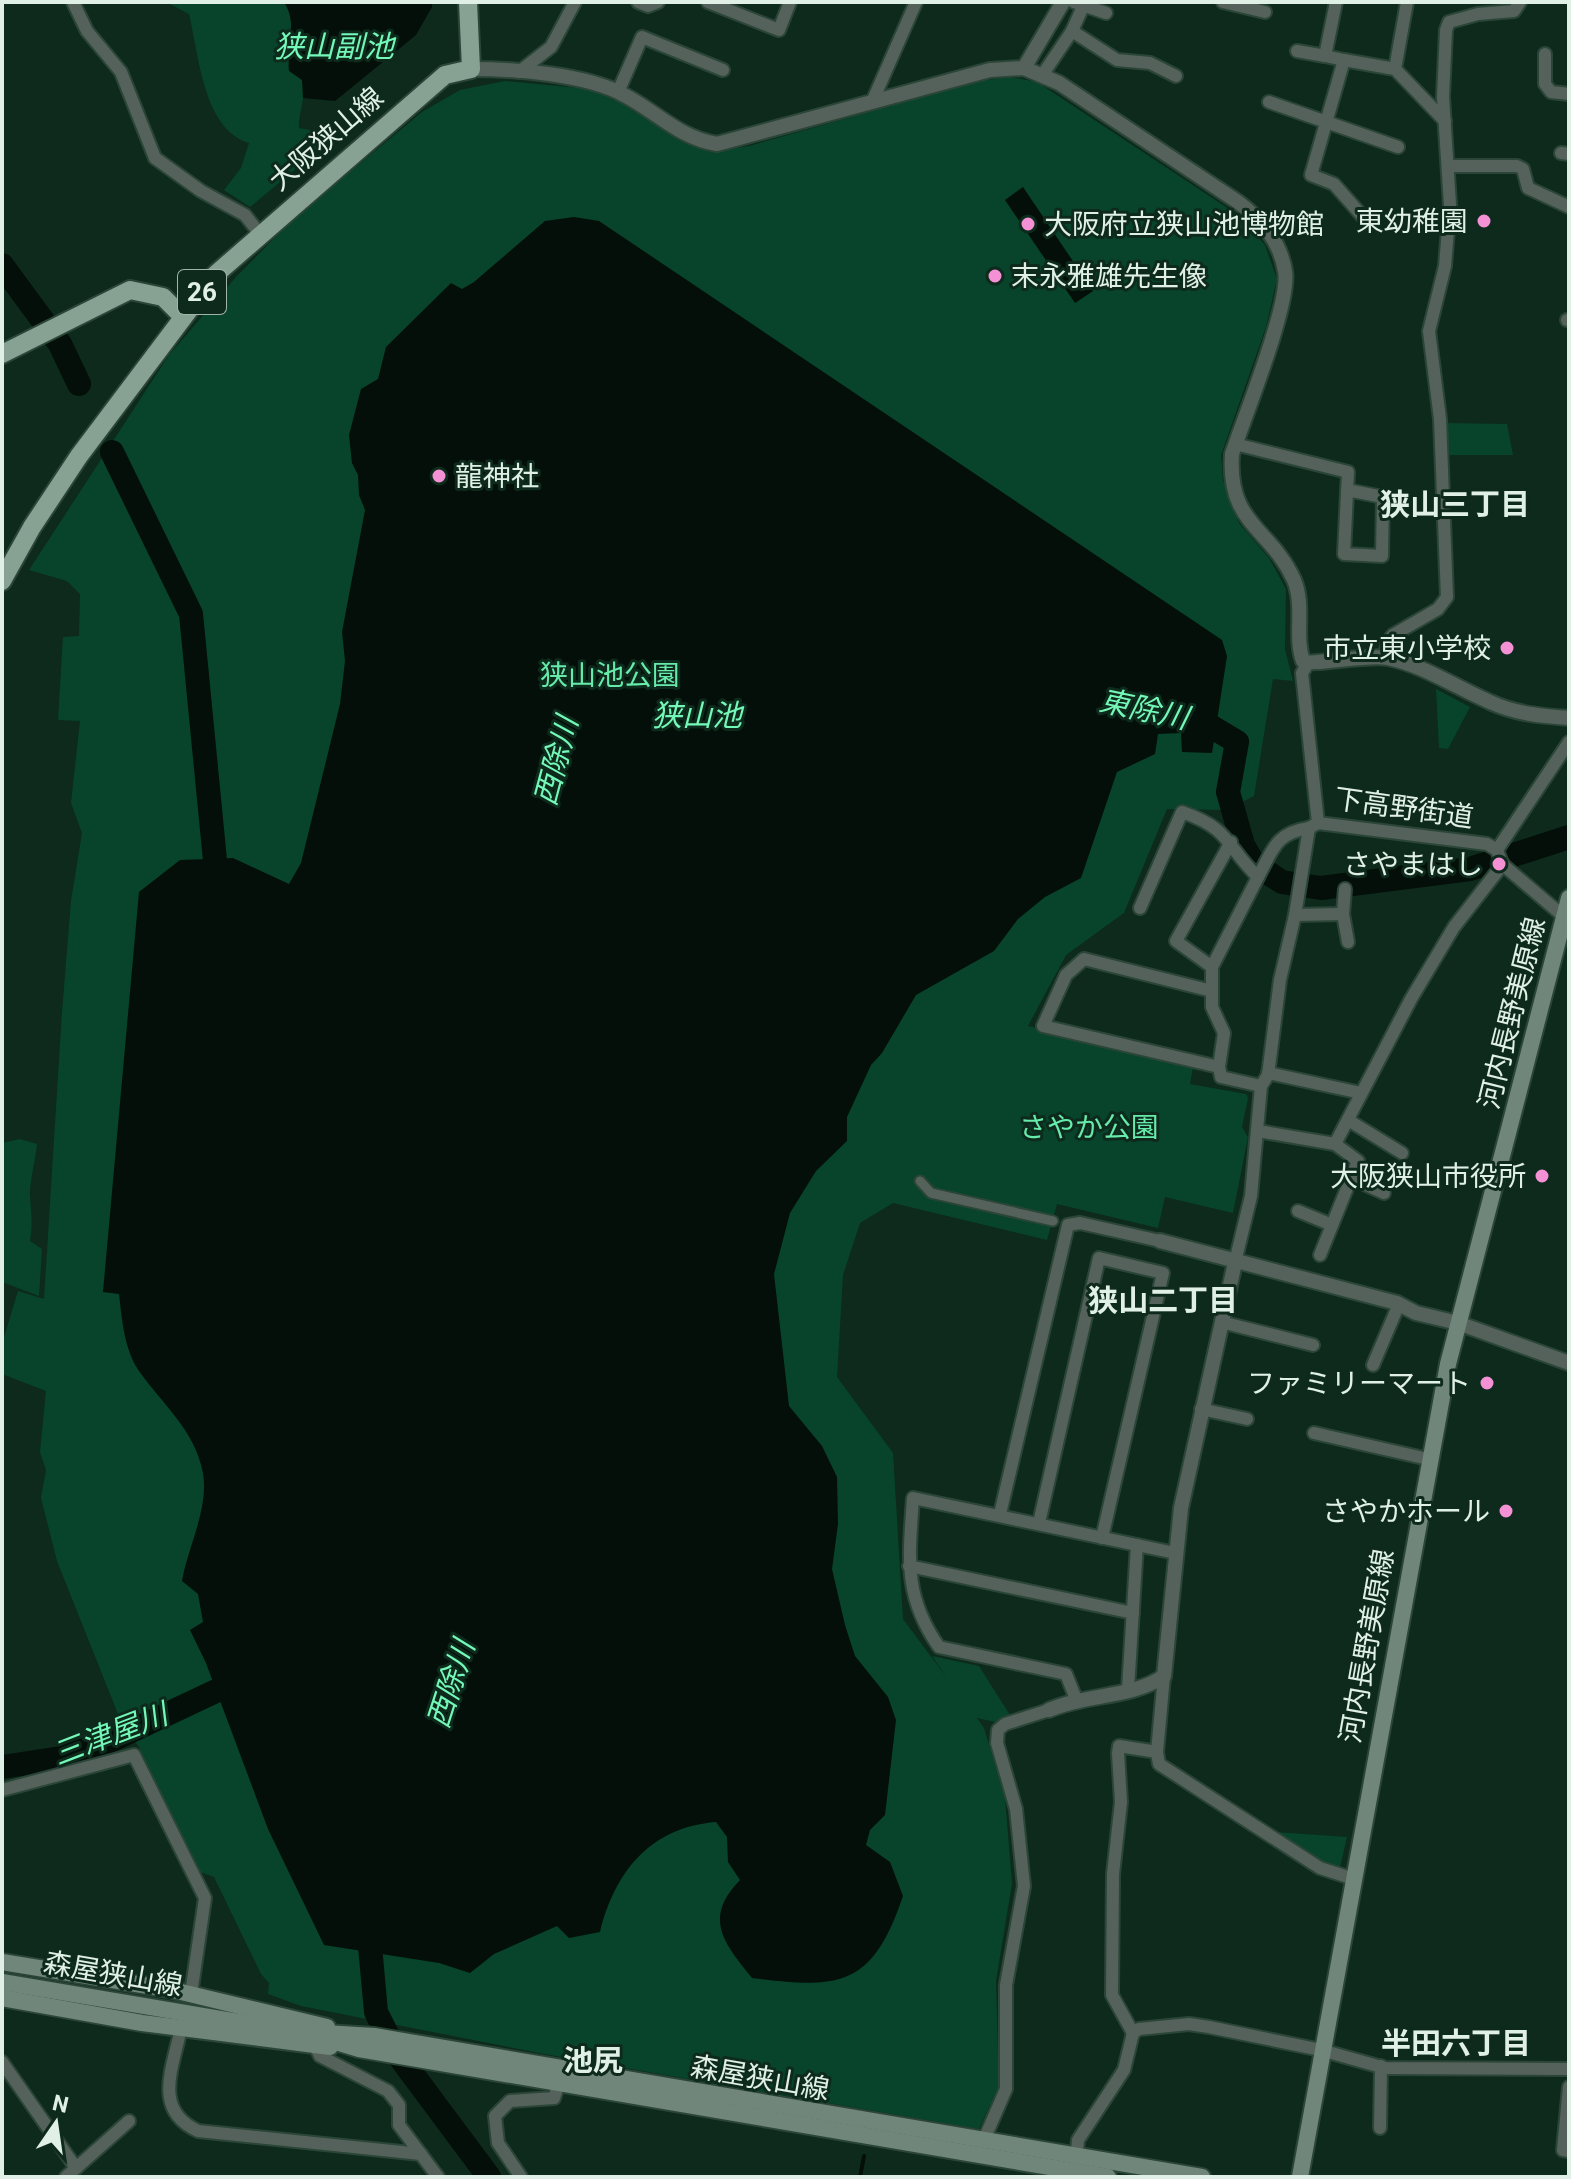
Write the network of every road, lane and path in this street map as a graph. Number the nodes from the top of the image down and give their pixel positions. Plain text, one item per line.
1 (73, 2) edge
2 (468, 2) edge
3 (575, 2) edge
4 (638, 2) edge
5 (658, 2) edge
6 (708, 2) edge
7 (790, 2) edge
8 (916, 2) edge
9 (1063, 2) edge
10 (1223, 2) edge
11 (1336, 2) edge
12 (1520, 2) edge
13 (1081, 3) edge
14 (1403, 3) edge
15 (1265, 12) dead end
16 (1106, 13) dead end
17 (1072, 31) junction
18 (1297, 51) dead end
19 (1545, 54) dead end
20 (1325, 56) junction
21 (1344, 60) junction
22 (1024, 68) junction
23 (471, 69) junction
24 (1395, 69) junction
25 (723, 70) dead end
26 (519, 72) junction
27 (1043, 74) junction
28 (1176, 76) dead end
29 (618, 92) junction
30 (1569, 94) edge
31 (873, 100) junction
32 (1269, 102) dead end
33 (1327, 120) junction
34 (1445, 121) junction
35 (1398, 147) dead end
36 (1450, 166) junction
37 (1569, 207) edge
38 (1364, 218) dead end
39 (260, 234) junction
40 (182, 316) junction
41 (2, 354) edge
42 (1235, 444) junction
43 (1347, 490) junction
44 (2, 581) edge
45 (1385, 658) junction
46 (1307, 665) junction
47 (1569, 718) edge
48 (1569, 742) edge
49 (1314, 826) junction
50 (1231, 842) junction
51 (1500, 858) junction
52 (1261, 872) junction
53 (1345, 889) dead end
54 (1569, 898) edge
55 (1140, 908) dead end
56 (1343, 914) junction
57 (1295, 915) junction
58 (1566, 919) edge
59 (1348, 942) dead end
60 (1212, 967) junction
61 (1212, 991) junction
62 (1219, 1067) junction
63 (1268, 1073) junction
64 (1261, 1086) junction
65 (1361, 1093) junction
66 (1348, 1120) junction
67 (1258, 1131) junction
68 (1335, 1144) junction
69 (1402, 1153) dead end
70 (1351, 1178) junction
71 (920, 1181) dead end
72 (1384, 1193) dead end
73 (1298, 1211) dead end
74 (1053, 1221) dead end
75 (1332, 1225) junction
76 (1160, 1241) joint
77 (1320, 1255) dead end
78 (1236, 1258) junction
79 (1399, 1304) junction
80 (1221, 1322) junction
81 (1458, 1323) junction
82 (1313, 1345) dead end
83 (1569, 1363) edge
84 (1373, 1365) dead end
85 (1201, 1409) junction
86 (1247, 1419) dead end
87 (1314, 1433) dead end
88 (1428, 1459) junction
89 (1000, 1514) junction
90 (1039, 1523) junction
91 (1102, 1538) junction
92 (1137, 1545) junction
93 (1175, 1553) junction
94 (909, 1566) junction
95 (1133, 1613) junction
96 (1164, 1676) junction
97 (1128, 1689) junction
98 (1076, 1699) junction
99 (1049, 1710) joint
100 (1157, 1752) junction
101 (2, 1790) edge
102 (1351, 1878) junction
103 (2, 1962) edge
104 (2, 1982) edge
105 (191, 1994) junction
106 (2, 1998) edge
107 (181, 2028) junction
108 (352, 2033) junction
109 (1133, 2033) junction
110 (312, 2040) junction
111 (1321, 2050) junction
112 (2, 2062) edge
113 (1381, 2066) junction
114 (1569, 2069) edge
115 (559, 2083) junction
116 (1569, 2087) edge
117 (129, 2121) dead end
118 (1380, 2128) dead end
119 (983, 2142) junction
120 (1569, 2151) edge
121 (421, 2154) junction
122 (1077, 2169) edge
123 (71, 2173) edge
124 (438, 2177) edge
125 (521, 2177) edge
126 (1108, 2177) edge
127 (1202, 2177) edge
128 (1300, 2177) edge

1 - 39 street
2 - 23 main road
3 - 26 street
4 - 5 street
6 - 7 street
8 - 31 street
9 - 22 street
10 - 15 street
11 - 20 street
12 - 34 street
13 - 16 street
13 - 17 street
14 - 24 street
17 - 27 street
17 - 28 street
18 - 20 street
19 - 30 street
20 - 21 street
21 - 24 street
21 - 33 street
22 - 27 street
22 - 31 street
23 - 26 street
23 - 39 main road, 大阪狭山線 / 26
24 - 34 street
25 - 29 street
26 - 29 street
27 - 42 street
29 - 31 street
32 - 33 street
33 - 35 street
33 - 38 street
34 - 36 street
36 - 37 street
36 - 45 street
39 - 40 main road, 大阪狭山線 / 26
40 - 41 main road, 26
40 - 44 main road, 大阪狭山線 / 26
42 - 43 street
42 - 46 street
43 - 43 street
45 - 46 street
45 - 47 street
46 - 49 street, 下高野街道
48 - 51 street
49 - 51 street, 下高野街道
49 - 52 street
49 - 57 street
50 - 52 street
50 - 55 street
50 - 60 street
51 - 58 street
51 - 65 street
52 - 60 street
53 - 56 street
54 - 58 main road, 河内長野美原線
56 - 57 street
56 - 59 street
57 - 63 street
58 - 81 main road, 河内長野美原線
60 - 61 street
61 - 62 street
61 - 62 street
62 - 64 street
63 - 64 street
63 - 65 street
64 - 67 street
65 - 66 street
66 - 68 street
66 - 69 street
67 - 68 street
67 - 78 street
68 - 70 street
70 - 72 street
70 - 75 street
71 - 74 street
73 - 75 street
75 - 77 street
76 - 78 street
76 - 89 street
78 - 79 street
78 - 80 street
79 - 81 street
79 - 84 street
80 - 82 street
80 - 85 street
81 - 83 street
81 - 88 main road, 河内長野美原線
85 - 86 street
85 - 93 street
87 - 88 street
88 - 102 main road, 河内長野美原線
89 - 90 street
89 - 94 street
90 - 91 street
90 - 91 street
91 - 92 street
92 - 93 street
92 - 95 street
93 - 96 street
94 - 95 street
94 - 98 street
95 - 97 street
96 - 97 street
96 - 100 street
97 - 98 street
98 - 99 street
99 - 119 street
100 - 102 street
100 - 109 street
101 - 105 street
102 - 111 main road, 河内長野美原線
103 - 105 main road
104 - 110 main road, 森屋狭山線
105 - 108 main road
106 - 107 main road
107 - 110 main road
107 - 121 street
108 - 110 main road, 森屋狭山線
108 - 119 main road, 森屋狭山線
109 - 111 street
109 - 122 street
110 - 115 main road, 森屋狭山線
110 - 121 street
111 - 113 street
111 - 128 main road, 河内長野美原線
112 - 123 street
113 - 114 street
113 - 118 street
115 - 122 main road, 森屋狭山線
115 - 125 street
116 - 120 street
117 - 123 street
119 - 122 main road, 森屋狭山線
121 - 124 street
122 - 126 main road, 森屋狭山線
122 - 127 main road, 森屋狭山線

